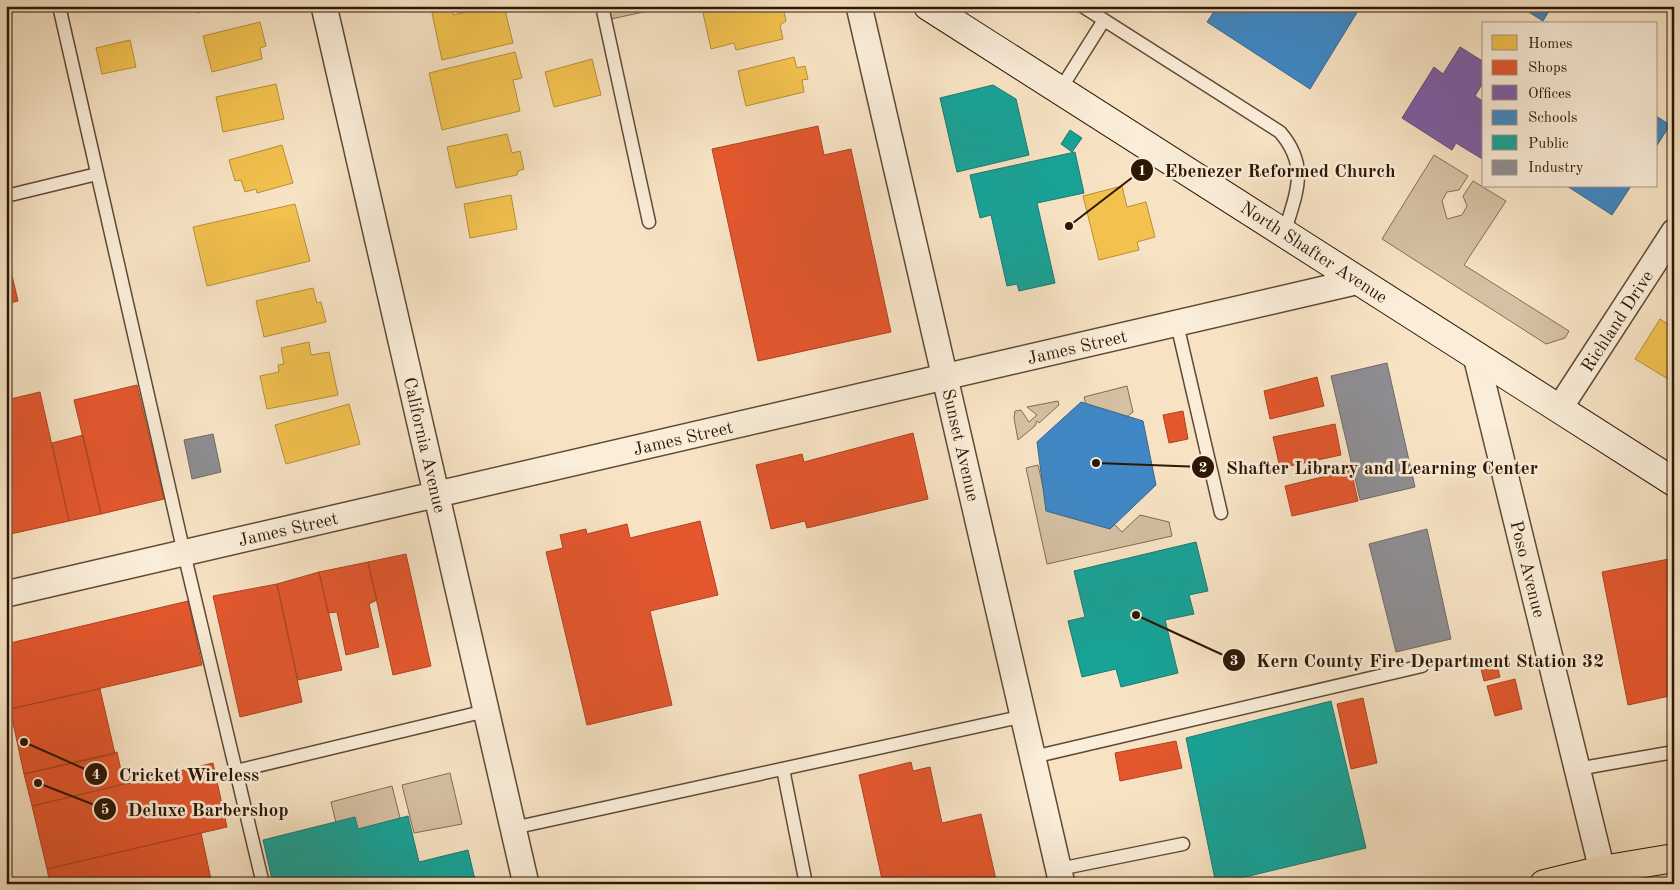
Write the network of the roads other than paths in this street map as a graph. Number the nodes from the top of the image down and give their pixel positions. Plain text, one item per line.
1 (59, 6) edge
2 (324, 6) edge
3 (602, 6) edge
4 (859, 6) edge
5 (928, 6) edge
6 (1082, 6) edge
7 (1104, 20) junction
8 (1060, 90) junction
9 (97, 174) junction
10 (6, 196) edge
11 (649, 222) dead end
12 (1674, 232) edge
13 (1284, 234) junction
14 (1359, 281) junction
15 (1177, 324) junction
16 (1476, 356) junction
17 (945, 377) junction
18 (1560, 409) junction
19 (1674, 482) edge
20 (436, 495) junction
21 (1221, 513) dead end
22 (184, 553) junction
23 (6, 594) edge
24 (1422, 666) dead end
25 (486, 711) junction
26 (1024, 716) junction
27 (1674, 752) edge
28 (1033, 757) junction
29 (783, 769) junction
30 (1577, 769) junction
31 (236, 771) junction
32 (513, 828) junction
33 (1183, 844) dead end
34 (1674, 858) edge
35 (1619, 873) edge
36 (1060, 876) edge
37 (264, 884) edge
38 (526, 884) edge
39 (806, 884) edge
40 (1544, 884) edge

1 - 9 lane
2 - 20 street, California Avenue
3 - 11 lane
4 - 17 street, Sunset Avenue
5 - 8 main road, North Shafter Avenue
6 - 7 lane
7 - 8 lane
7 - 13 lane
8 - 13 main road, North Shafter Avenue
9 - 10 lane
9 - 22 lane
12 - 18 street, Richland Drive
13 - 14 main road, North Shafter Avenue
14 - 15 street, James Street
14 - 16 main road, North Shafter Avenue
15 - 17 street, James Street
15 - 21 lane
16 - 18 main road, North Shafter Avenue
16 - 30 street, Poso Avenue
17 - 20 street, James Street
17 - 26 street, Sunset Avenue
18 - 19 main road, North Shafter Avenue
20 - 22 street, James Street
20 - 25 street, California Avenue
22 - 23 street, James Street
22 - 31 lane
24 - 28 lane
25 - 31 lane
25 - 32 street, California Avenue
26 - 28 street, Sunset Avenue
26 - 29 lane
27 - 30 lane
28 - 36 street, Sunset Avenue
29 - 32 lane
29 - 39 lane
30 - 35 street, Poso Avenue
31 - 37 lane
32 - 38 street, California Avenue
33 - 36 lane
34 - 35 main road
35 - 40 main road

